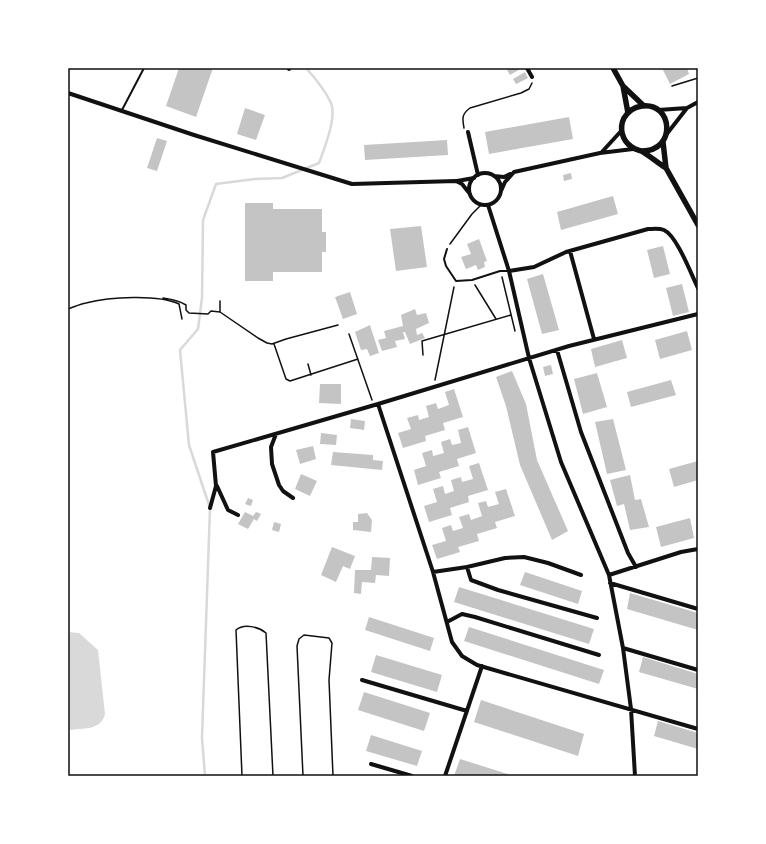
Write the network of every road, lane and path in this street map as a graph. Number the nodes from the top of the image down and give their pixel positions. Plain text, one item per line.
1 (144, 68) edge
2 (527, 68) edge
3 (614, 68) edge
4 (697, 68) edge
5 (698, 71) edge
6 (532, 77) joint
7 (698, 78) edge
8 (622, 86) junction
9 (672, 86) dead end
10 (68, 93) edge
11 (698, 102) edge
12 (644, 106) junction
13 (687, 108) junction
14 (657, 110) junction
15 (122, 111) junction
16 (628, 113) junction
17 (622, 130) junction
18 (468, 132) joint
19 (666, 135) junction
20 (663, 142) junction
21 (633, 149) junction
22 (642, 151) junction
23 (600, 154) junction
24 (666, 168) junction
25 (514, 172) junction
26 (476, 176) junction
27 (494, 176) junction
28 (456, 181) junction
29 (501, 191) junction
30 (470, 194) junction
31 (481, 205) junction
32 (488, 205) junction
33 (698, 225) edge
34 (446, 249) joint
35 (570, 251) junction
36 (500, 271) junction
37 (509, 271) junction
38 (472, 280) junction
39 (454, 288) dead end
40 (698, 288) edge
41 (163, 298) junction
42 (220, 301) dead end
43 (68, 309) edge
44 (220, 312) junction
45 (698, 314) edge
46 (511, 315) junction
47 (496, 318) junction
48 (182, 319) dead end
49 (338, 325) dead end
50 (349, 334) dead end
51 (444, 334) junction
52 (516, 335) dead end
53 (594, 339) junction
54 (274, 344) junction
55 (557, 350) junction
56 (424, 355) dead end
57 (529, 358) junction
58 (358, 360) junction
59 (308, 364) dead end
60 (311, 375) junction
61 (435, 387) junction
62 (378, 404) junction
63 (277, 434) junction
64 (216, 486) junction
65 (293, 498) dead end
66 (210, 508) dead end
67 (238, 515) dead end
68 (698, 549) edge
69 (467, 567) junction
70 (636, 567) junction
71 (433, 572) junction
72 (581, 575) dead end
73 (609, 575) junction
74 (610, 583) junction
75 (698, 609) edge
76 (596, 618) dead end
77 (447, 622) junction
78 (623, 648) junction
79 (599, 655) dead end
80 (482, 666) junction
81 (698, 670) edge
82 (362, 680) dead end
83 (631, 709) junction
84 (467, 711) junction
85 (698, 728) edge
86 (371, 764) dead end
87 (242, 776) edge
88 (273, 776) edge
89 (303, 776) edge
90 (333, 776) edge
91 (412, 776) edge
92 (445, 776) edge
93 (635, 776) edge

1 - 15 lane
2 - 6 street
3 - 8 main road
4 - 5 path
6 - 18 path
7 - 9 path
8 - 12 main road
8 - 16 main road
10 - 15 street
11 - 13 street
12 - 14 main road
12 - 16 main road
13 - 14 street
13 - 19 street
14 - 19 main road
15 - 28 street
16 - 17 main road
17 - 21 main road
17 - 23 street
18 - 26 street
19 - 20 main road
20 - 22 main road
20 - 24 main road
21 - 22 main road
21 - 23 street
22 - 24 main road
23 - 25 street
24 - 33 main road
25 - 27 street
25 - 29 street
26 - 27 street
26 - 28 street
26 - 30 street
27 - 29 street
28 - 30 street
29 - 32 street
30 - 31 street
31 - 32 street
31 - 34 path
32 - 37 street
34 - 38 lane
35 - 37 street
35 - 40 street
35 - 53 street
36 - 37 lane
36 - 38 lane
36 - 46 path
37 - 57 street
38 - 47 path
39 - 51 path
41 - 43 path
41 - 44 path
41 - 48 path
42 - 44 path
44 - 54 path
45 - 53 street
46 - 47 path
46 - 52 path
47 - 51 path
49 - 54 path
50 - 58 path
51 - 56 path
51 - 61 path
53 - 55 street
54 - 60 path
55 - 57 street
55 - 70 street
57 - 61 street
57 - 73 street
58 - 60 path
58 - 62 path
59 - 60 path
61 - 62 street
62 - 63 street
62 - 71 street
63 - 64 street
63 - 65 street
64 - 66 street
64 - 67 street
68 - 70 street
69 - 71 street
69 - 72 street
69 - 76 street
70 - 73 street
71 - 77 street
73 - 74 street
74 - 75 street
74 - 78 street
77 - 79 street
77 - 80 street
78 - 81 street
78 - 83 street
80 - 83 street
80 - 84 street
82 - 84 street
83 - 85 street
83 - 93 street
84 - 92 street
86 - 91 street
87 - 88 path
89 - 90 path

